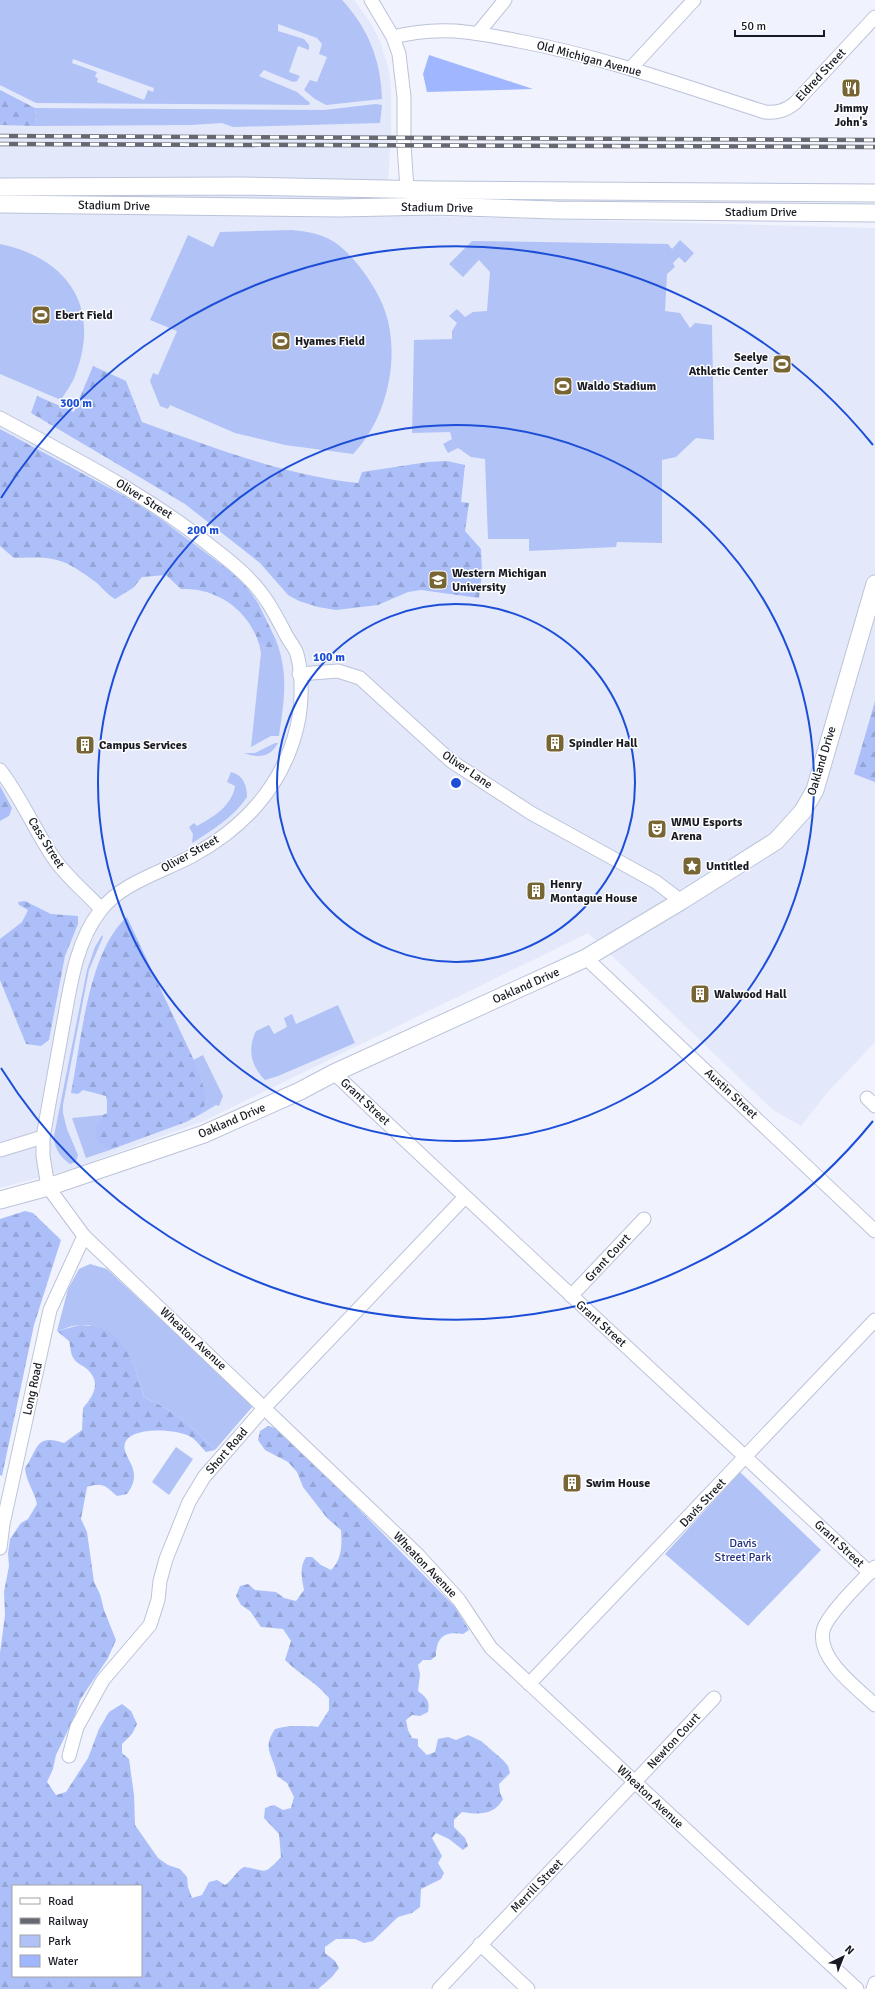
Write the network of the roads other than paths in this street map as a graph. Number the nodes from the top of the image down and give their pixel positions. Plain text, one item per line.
1 (371, 0) edge
2 (505, 0) edge
3 (694, 0) edge
4 (875, 17) edge
5 (478, 33) junction
6 (393, 37) junction
7 (630, 68) junction
8 (780, 112) joint
9 (0, 187) edge
10 (407, 189) junction
11 (875, 194) edge
12 (0, 204) edge
13 (875, 213) edge
14 (0, 418) edge
15 (875, 584) edge
16 (299, 674) junction
17 (0, 770) edge
18 (681, 901) junction
19 (101, 909) junction
20 (586, 958) junction
21 (334, 1073) junction
22 (43, 1137) junction
23 (0, 1150) edge
24 (48, 1187) junction
25 (465, 1196) junction
26 (0, 1200) edge
27 (644, 1219) dead end
28 (875, 1231) edge
29 (84, 1236) junction
30 (571, 1296) junction
31 (875, 1320) edge
32 (265, 1407) junction
33 (746, 1457) junction
34 (0, 1548) edge
35 (872, 1570) edge
36 (529, 1684) junction
37 (714, 1698) dead end
38 (875, 1705) edge
39 (69, 1756) dead end
40 (635, 1783) junction
41 (480, 1944) junction
42 (875, 1983) edge
43 (439, 1989) edge
44 (528, 1989) edge
45 (857, 1989) edge
46 (873, 1989) edge

1 - 6 street
2 - 5 street
3 - 7 street
4 - 8 street, Eldred Street
5 - 6 street, Old Michigan Avenue
5 - 7 street, Old Michigan Avenue
6 - 10 street
7 - 8 street, Old Michigan Avenue
9 - 10 main road, Stadium Drive
10 - 11 main road, Stadium Drive
12 - 13 main road, Stadium Drive
14 - 16 street, Oliver Street
15 - 18 main road, Oakland Drive
16 - 18 street, Oliver Lane
16 - 19 street, Oliver Street
17 - 19 street, Cass Street
18 - 20 main road, Oakland Drive
19 - 22 street, Oliver Street
20 - 21 main road, Oakland Drive
20 - 28 street, Austin Street
21 - 24 main road, Oakland Drive
21 - 25 street, Grant Street
22 - 23 street
22 - 24 street, Oliver Street
24 - 26 main road, Oakland Drive
24 - 29 street, Wheaton Avenue
25 - 30 street, Grant Street
25 - 32 street, Short Road
27 - 30 street, Grant Court
29 - 32 street, Wheaton Avenue
29 - 34 street, Long Road
30 - 33 street, Grant Street
31 - 33 street, Davis Street
32 - 36 street, Wheaton Avenue
32 - 39 street, Short Road
33 - 35 street, Grant Street
33 - 36 street, Davis Street
35 - 38 street
36 - 40 street, Wheaton Avenue
37 - 40 street, Newton Court
40 - 41 street, Merrill Street
40 - 45 street, Wheaton Avenue
41 - 43 street, Merrill Street
41 - 44 street
42 - 46 street

